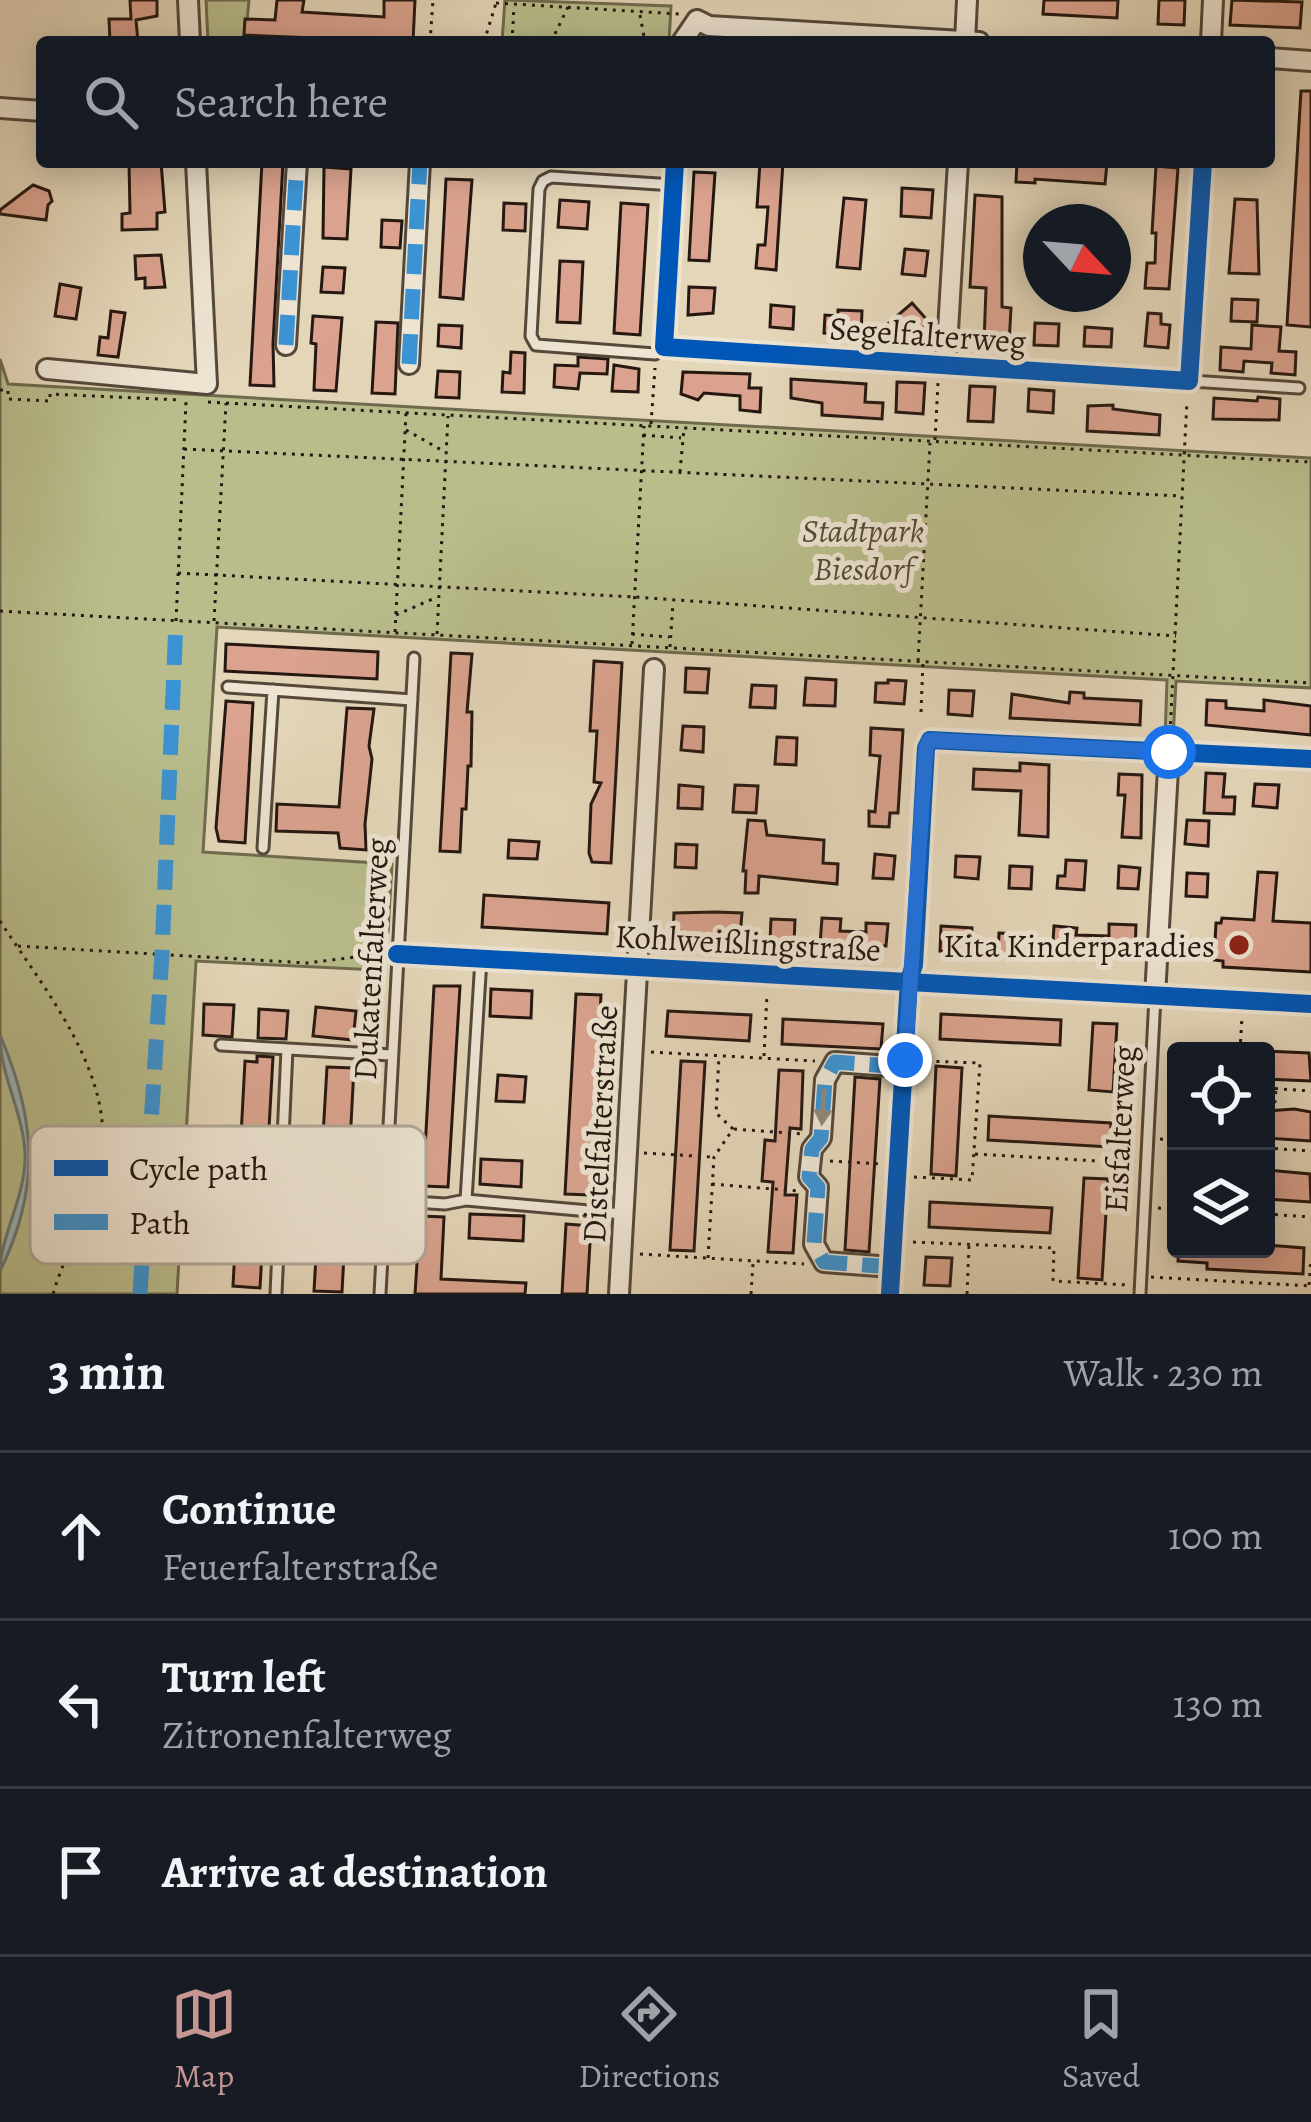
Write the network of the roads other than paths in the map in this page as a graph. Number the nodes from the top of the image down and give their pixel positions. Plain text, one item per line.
1 (188, 0) edge
2 (967, 0) edge
3 (1213, 0) edge
4 (689, 12) edge
5 (190, 36) edge
6 (869, 36) edge
7 (965, 36) edge
8 (1211, 36) edge
9 (1275, 58) edge
10 (1311, 61) edge
11 (0, 109) edge
12 (36, 111) edge
13 (196, 168) edge
14 (297, 168) edge
15 (420, 168) edge
16 (675, 168) edge
17 (958, 168) edge
18 (1203, 168) edge
19 (674, 184) junction
20 (286, 344) dead end
21 (660, 350) junction
22 (409, 364) dead end
23 (942, 364) junction
24 (46, 369) dead end
25 (1189, 381) junction
26 (1299, 388) dead end
27 (414, 658) dead end
28 (654, 670) road end
29 (228, 687) dead end
30 (273, 690) junction
31 (412, 700) junction
32 (1169, 752) junction
33 (1311, 759) edge
34 (262, 848) dead end
35 (397, 954) junction
36 (481, 959) junction
37 (638, 966) junction
38 (909, 980) junction
39 (1155, 996) junction
40 (1311, 1004) edge
41 (221, 1045) dead end
42 (287, 1049) junction
43 (391, 1054) junction
44 (904, 1064) junction
45 (284, 1126) edge
46 (388, 1126) edge
47 (466, 1200) junction
48 (426, 1203) edge
49 (622, 1214) junction
50 (277, 1264) edge
51 (381, 1264) edge
52 (892, 1267) junction
53 (1140, 1285) edge
54 (276, 1294) edge
55 (380, 1294) edge
56 (619, 1294) edge
57 (890, 1294) edge

1 - 5 street
2 - 7 street
3 - 8 street
4 - 6 street
9 - 10 street
11 - 12 street
13 - 24 street
14 - 20 street
15 - 22 street
16 - 19 street
17 - 23 street
18 - 25 street
19 - 21 street
19 - 21 lane
21 - 23 street, Segelfalterweg
23 - 25 street, Segelfalterweg
25 - 26 lane
27 - 31 lane, Dukatenfalterweg
28 - 37 street, Distelfalterstraße
29 - 30 lane
30 - 31 lane
30 - 34 lane
31 - 35 lane, Dukatenfalterweg
32 - 33 street
32 - 38 street
32 - 39 street, Eisfalterweg
35 - 36 street, Kohlweißlingstraße
35 - 43 lane, Dukatenfalterweg
36 - 37 street, Kohlweißlingstraße
36 - 47 lane
37 - 38 street, Kohlweißlingstraße
37 - 49 street, Distelfalterstraße
38 - 39 street, Kohlweißlingstraße
38 - 44 street
39 - 40 street, Kohlweißlingstraße
39 - 53 lane, Eisfalterweg
41 - 42 lane
42 - 43 lane
42 - 45 lane
43 - 46 lane, Dukatenfalterweg
44 - 52 street
44 -> 52 street
47 - 48 lane
47 - 49 lane
49 - 56 street, Distelfalterstraße
50 - 54 lane
51 - 55 lane, Dukatenfalterweg
52 - 57 street

